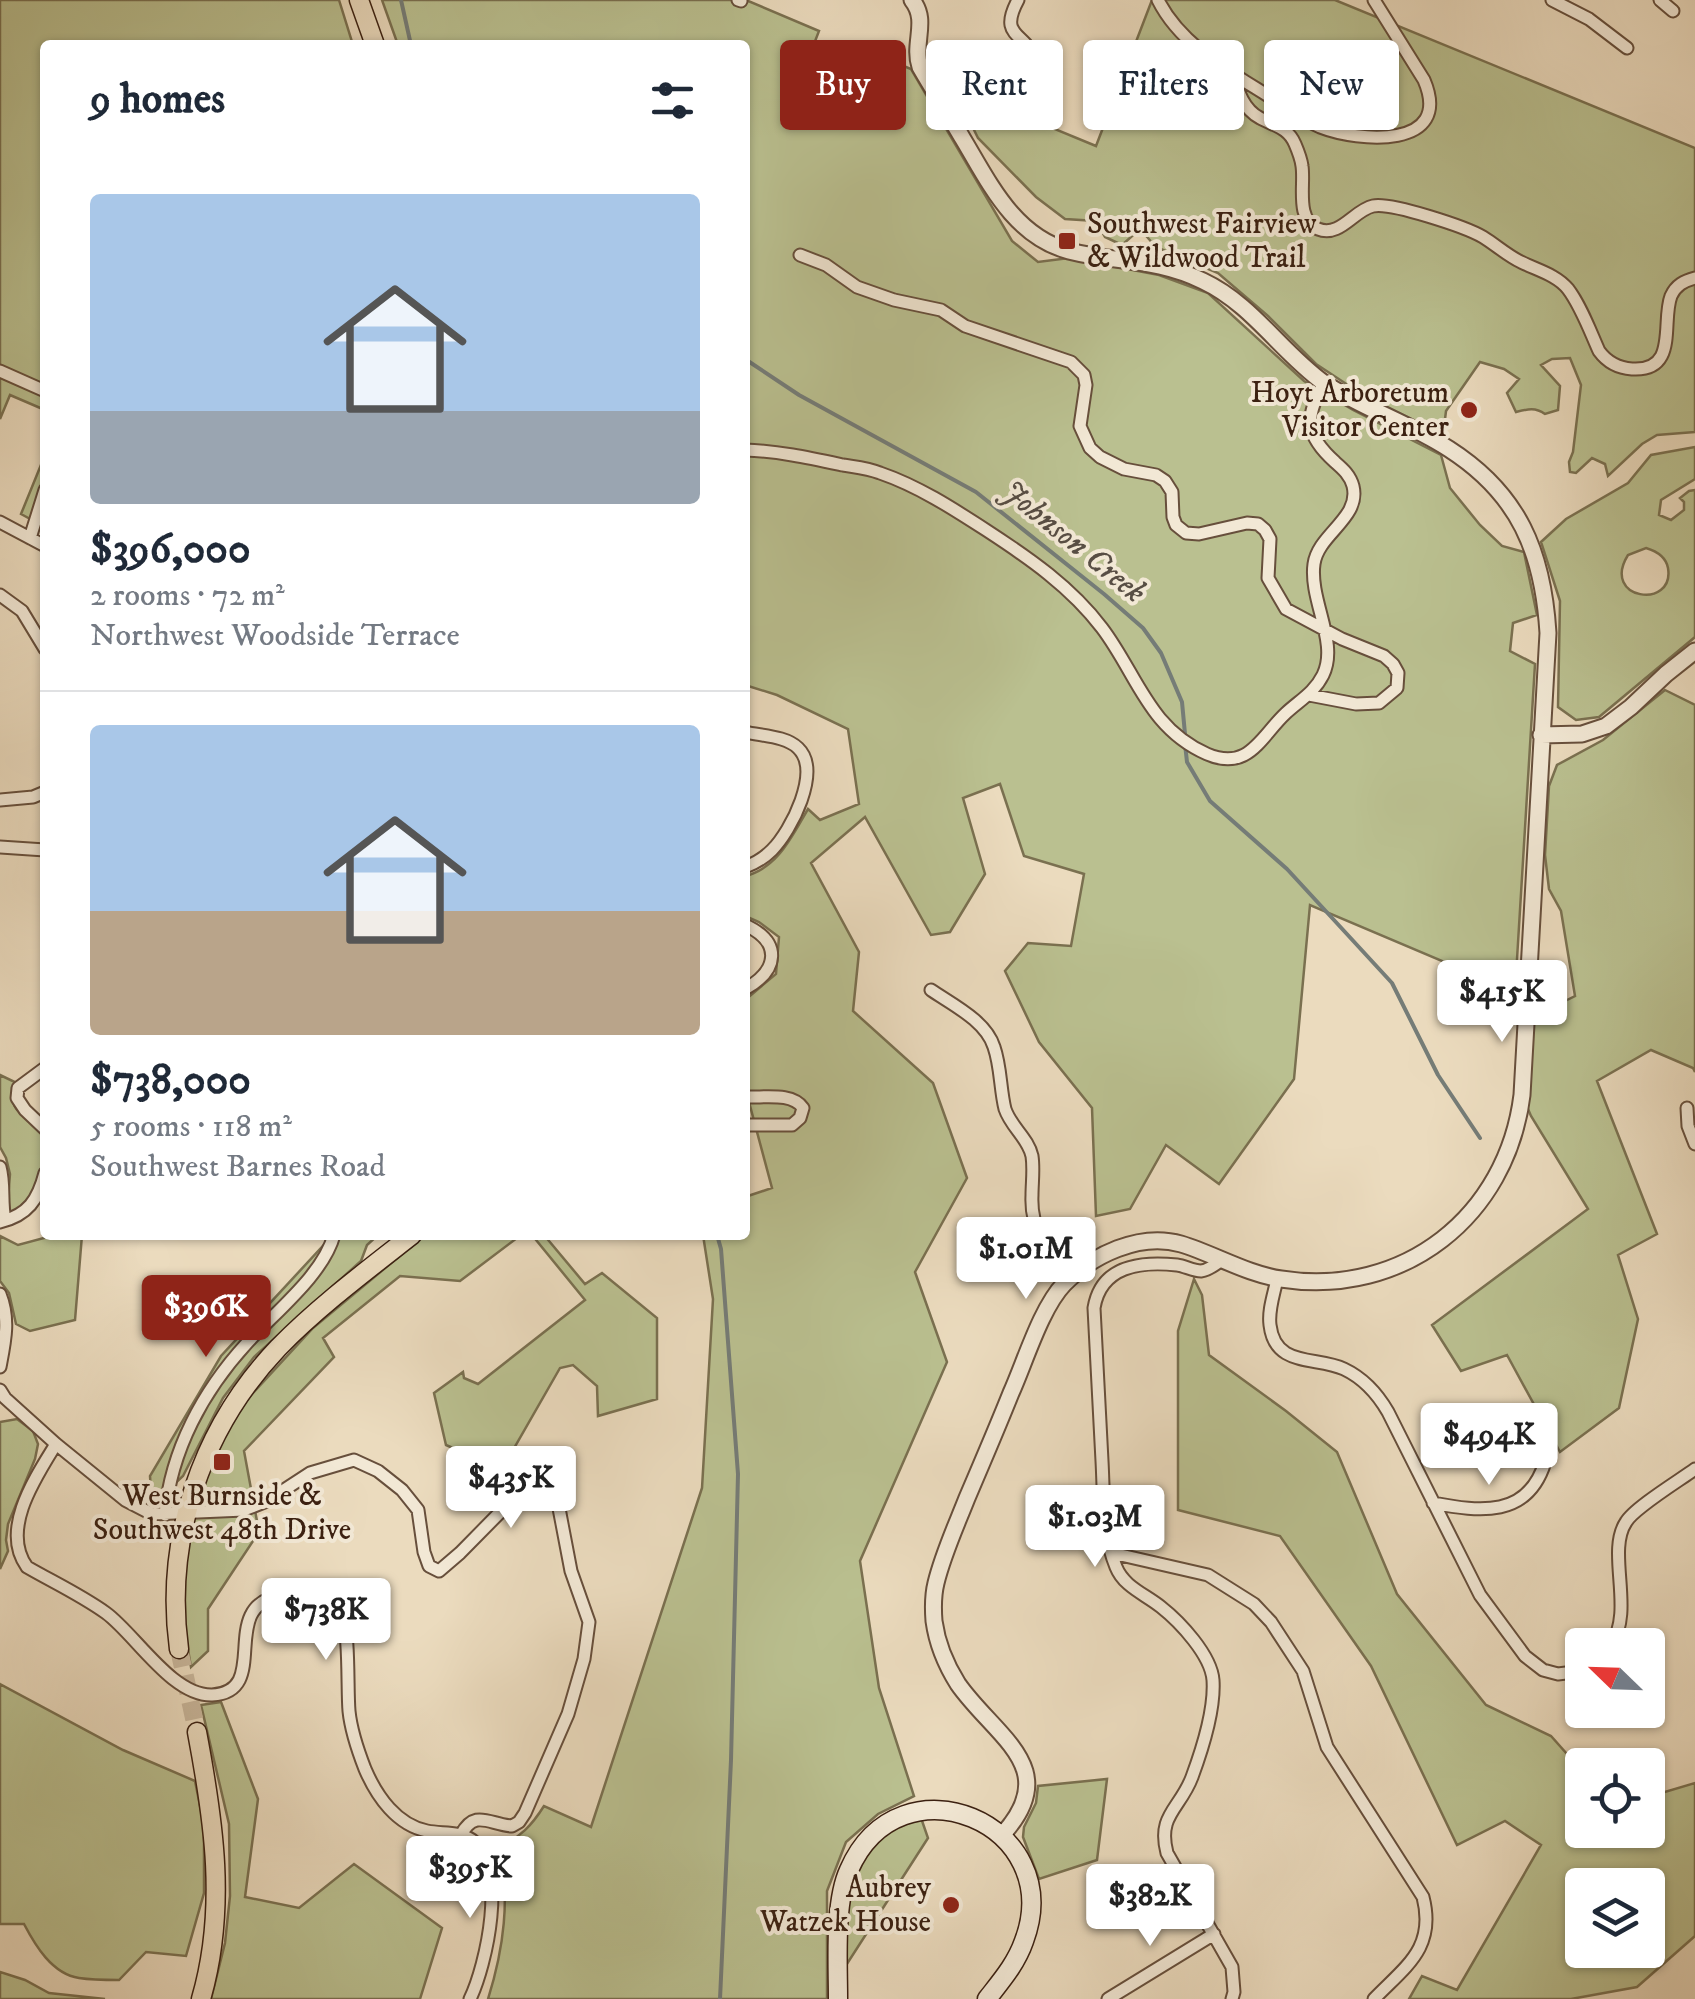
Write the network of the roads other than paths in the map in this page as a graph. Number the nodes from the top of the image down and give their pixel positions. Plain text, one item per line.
1 (359, 0) edge
2 (912, 0) edge
3 (1018, 0) edge
4 (1158, 0) edge
5 (1374, 0) edge
6 (1552, 0) edge
7 (1660, 0) edge
8 (1673, 11) dead end
9 (372, 40) edge
10 (1022, 40) edge
11 (1190, 40) edge
12 (1627, 48) dead end
13 (1244, 81) edge
14 (1244, 102) edge
15 (800, 255) dead end
16 (1695, 278) edge
17 (0, 370) edge
18 (1324, 383) junction
19 (40, 390) edge
20 (750, 450) edge
21 (40, 506) edge
22 (0, 522) edge
23 (30, 538) junction
24 (40, 543) edge
25 (0, 595) edge
26 (1323, 628) junction
27 (40, 641) edge
28 (1695, 651) edge
29 (1309, 695) junction
30 (750, 733) edge
31 (1542, 735) junction
32 (40, 794) edge
33 (0, 800) edge
34 (0, 847) edge
35 (40, 850) edge
36 (750, 864) edge
37 (750, 927) edge
38 (750, 985) edge
39 (932, 990) dead end
40 (40, 1072) edge
41 (750, 1097) edge
42 (1687, 1108) dead end
43 (40, 1124) edge
44 (750, 1125) edge
45 (1695, 1144) edge
46 (0, 1167) edge
47 (40, 1190) edge
48 (3, 1221) edge
49 (332, 1240) edge
50 (406, 1240) edge
51 (1222, 1260) junction
52 (1084, 1265) junction
53 (1277, 1279) junction
54 (0, 1294) edge
55 (0, 1367) edge
56 (2, 1398) edge
57 (56, 1444) junction
58 (1545, 1462) dead end
59 (1695, 1469) edge
60 (1433, 1503) junction
61 (185, 1514) junction
62 (165, 1515) junction
63 (1112, 1553) junction
64 (1620, 1628) edge
65 (179, 1649) tunnel mouth
66 (1565, 1673) edge
67 (197, 1732) tunnel mouth
68 (1002, 1835) junction
69 (461, 1836) junction
70 (1214, 1934) junction
71 (201, 1999) edge
72 (470, 1999) edge
73 (838, 1999) edge
74 (987, 1999) edge
75 (1108, 1999) edge
76 (1232, 1999) edge
77 (1374, 1999) edge

1 - 9 main road
2 - 18 street
3 - 10 street
4 - 11 street
5 - 13 street
6 - 12 street
7 - 8 street
14 - 16 street
15 - 26 street
17 - 19 street
18 - 26 street
18 - 31 street
20 - 29 street
21 - 23 street
22 - 23 street
23 - 24 street
25 - 27 street
26 - 29 street
26 - 29 street
28 - 31 street
30 - 36 street
31 - 53 street
32 - 33 street
34 - 35 street
37 - 38 street
39 - 52 street
40 - 43 street
41 - 44 street
42 - 45 street
46 - 48 street
47 - 48 street
49 - 62 street
50 - 61 main road
51 - 52 street
51 - 53 street
51 - 63 street
52 - 68 street
53 - 60 street
54 - 55 street
56 - 57 street
57 - 62 street
57 - 69 street
58 - 60 street
59 - 64 street
60 - 66 street
61 - 62 street
61 - 65 main road
61 - 69 street
63 - 70 street
63 - 77 street
67 - 71 main road
68 - 73 main road
68 - 74 main road
69 - 72 street
70 - 75 street
70 - 76 street

